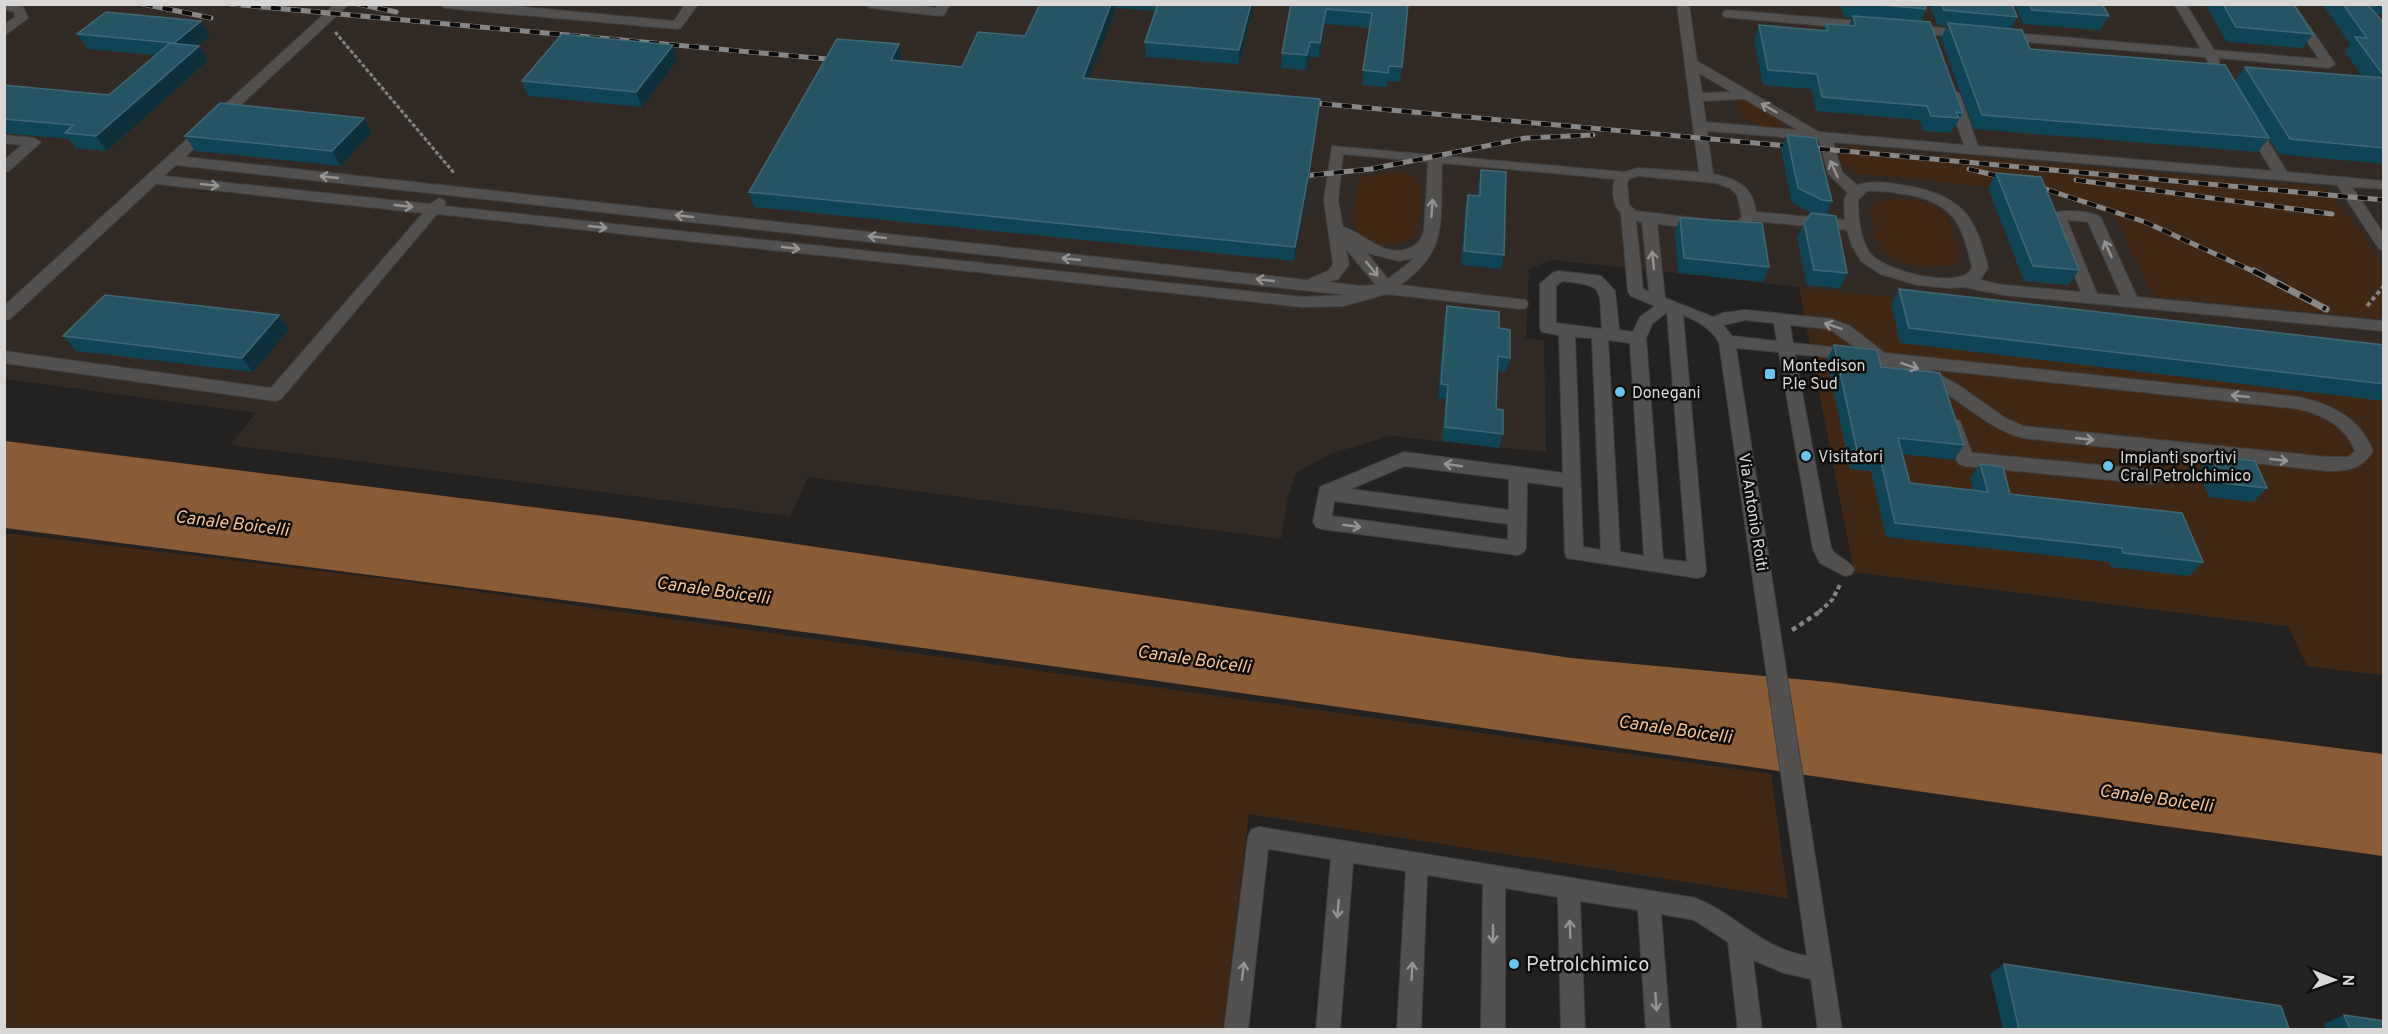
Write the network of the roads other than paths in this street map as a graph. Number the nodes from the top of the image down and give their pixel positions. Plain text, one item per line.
1 (343, 4) edge
2 (445, 4) edge
3 (692, 4) edge
4 (870, 4) edge
5 (944, 4) edge
6 (1683, 4) edge
7 (2180, 4) edge
8 (2287, 4) edge
9 (4, 5) edge
10 (1924, 13) edge
11 (1728, 14) dead end
12 (2014, 21) edge
13 (4, 32) edge
14 (1932, 36) junction
15 (2021, 38) junction
16 (2209, 54) junction
17 (1691, 63) junction
18 (2221, 73) edge
19 (1948, 82) edge
20 (1747, 95) junction
21 (1696, 97) junction
22 (2244, 112) edge
23 (1700, 126) junction
24 (1822, 137) junction
25 (4, 140) edge
26 (1972, 150) junction
27 (1435, 158) junction
28 (172, 160) junction
29 (4, 168) edge
30 (1624, 176) junction
31 (2282, 176) junction
32 (152, 179) junction
33 (1707, 179) junction
34 (2342, 182) junction
35 (2384, 185) edge
36 (449, 190) junction
37 (1856, 192) junction
38 (434, 209) junction
39 (1628, 212) junction
40 (1334, 216) junction
41 (1749, 216) junction
42 (1649, 218) junction
43 (1855, 226) junction
44 (1342, 232) junction
45 (1430, 239) junction
46 (2384, 246) edge
47 (1963, 282) junction
48 (1306, 284) junction
49 (1386, 289) junction
50 (2091, 298) junction
51 (2131, 303) junction
52 (1520, 304) dead end
53 (1666, 304) junction
54 (4, 315) edge
55 (1781, 319) junction
56 (1713, 324) junction
57 (2381, 327) edge
58 (1567, 330) junction
59 (1605, 334) junction
60 (1638, 338) junction
61 (1786, 347) junction
62 (1729, 348) junction
63 (4, 357) edge
64 (1881, 358) junction
65 (1940, 382) junction
66 (1515, 474) junction
67 (2152, 477) dead end
68 (1572, 481) junction
69 (1326, 492) junction
70 (1518, 518) junction
71 (1611, 558) junction
72 (1654, 565) junction
73 (1845, 569) road end
74 (1343, 851) junction
75 (1417, 863) junction
76 (1494, 876) junction
77 (1569, 888) junction
78 (1649, 901) junction
79 (1739, 936) junction
80 (1822, 969) junction
81 (1236, 1029) edge
82 (1328, 1029) edge
83 (1409, 1029) edge
84 (1492, 1029) edge
85 (1573, 1029) edge
86 (1658, 1029) edge
87 (1750, 1029) edge
88 (1830, 1029) edge

1 - 28 street
2 - 3 street
4 - 5 street
6 - 17 street
7 - 16 street
8 - 16 street
9 - 13 street
10 - 14 street
11 - 14 street
12 - 15 street
14 - 15 street
15 - 16 street
16 - 18 street
17 - 20 street
17 - 21 street
19 - 26 street
20 - 21 street
24 -> 20 street
21 - 23 street
22 - 31 street
23 - 24 street
23 - 33 street
24 - 26 street
37 -> 24 street
25 - 29 street
26 - 31 street
27 - 30 street
27 - 40 street
45 -> 27 street
28 - 32 street
36 -> 28 street
30 - 33 street
30 - 39 street
31 - 34 street
32 -> 38 street
32 - 54 street
33 - 41 street
34 - 35 street
34 - 46 street
36 - 38 street
48 -> 36 street
37 - 43 street
37 - 47 street
38 -> 49 street
38 - 63 street
39 - 42 street
39 - 53 street
40 - 44 street
40 - 48 street
41 - 42 street
41 - 43 street
53 -> 42 street
43 - 47 street
44 - 45 street
44 -> 49 street
45 - 49 street
47 - 50 street
48 - 49 street
49 - 52 street
50 - 51 street
51 -> 50 street
51 - 57 street
53 - 56 street
53 - 60 street
53 - 72 street
55 - 56 street
55 - 61 street
64 -> 55 street
56 - 62 street
58 - 59 street
58 - 59 street
58 - 68 street
59 - 60 street
59 - 71 street
60 - 72 street
61 - 62 street
61 - 64 street
61 - 73 street
62 - 80 street, Via Antonio Roiti
64 -> 65 street
65 -> 64 street
65 - 67 street
66 - 68 street
66 -> 69 street
66 - 70 street
68 - 71 street
69 - 70 street
69 -> 70 street
71 - 72 street
74 - 75 street
81 -> 74 street
74 -> 82 street
75 - 76 street
83 -> 75 street
76 - 77 street
76 -> 84 street
77 - 78 street
85 -> 77 street
78 - 79 street
78 -> 86 street
79 - 80 street
79 - 87 street
80 - 88 street

